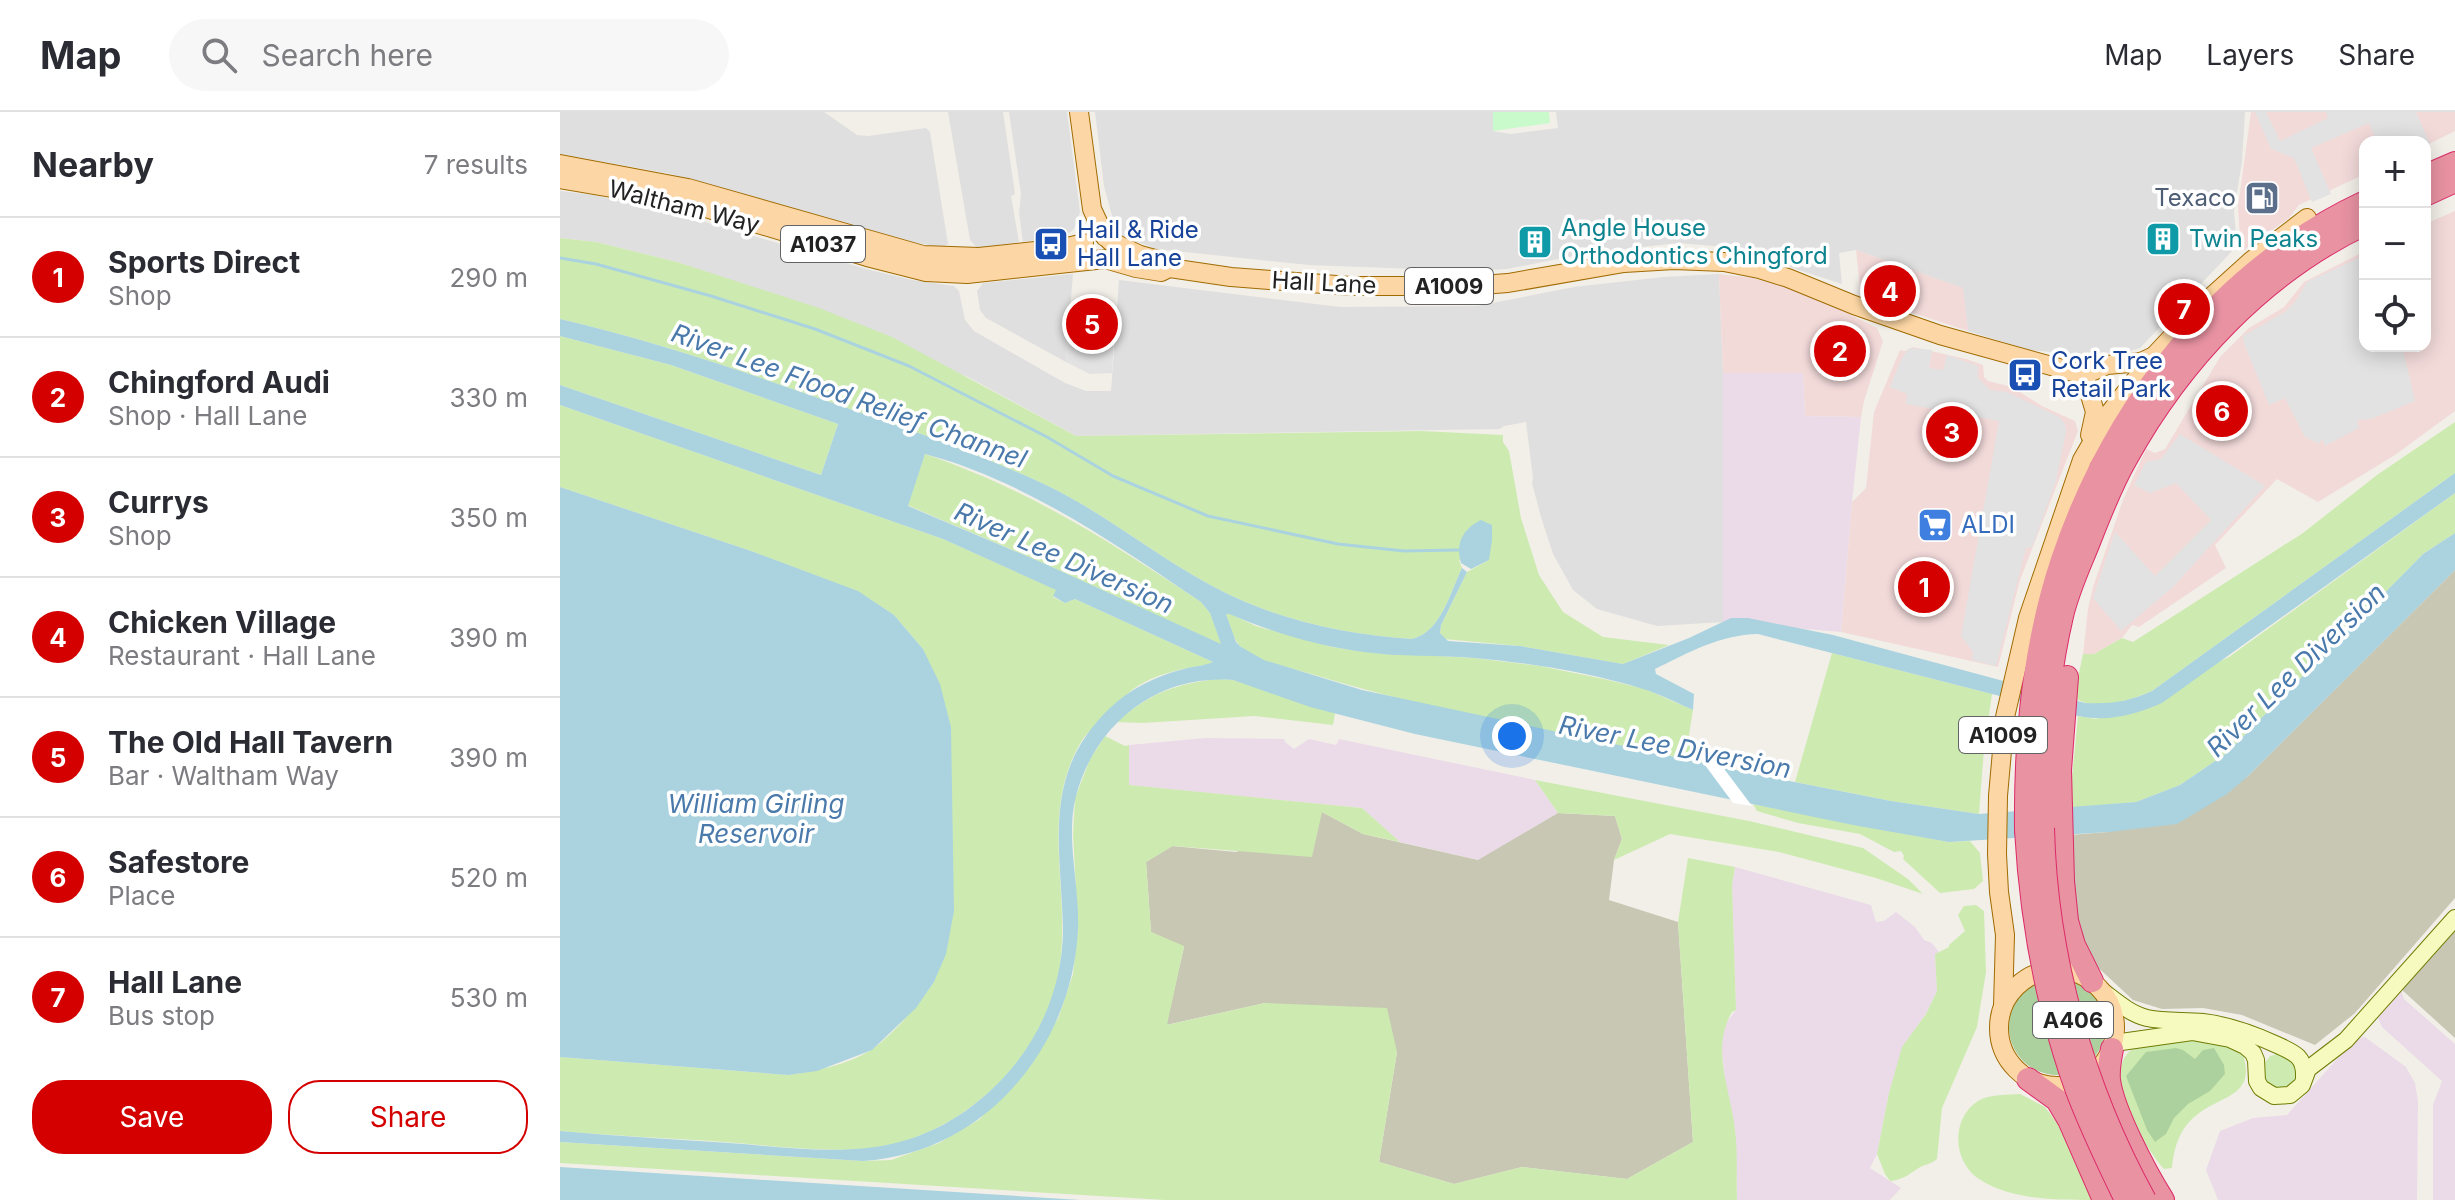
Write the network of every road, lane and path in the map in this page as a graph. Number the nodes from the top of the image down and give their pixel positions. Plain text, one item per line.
1 (1079, 112) edge
2 (2455, 151) edge
3 (2431, 162) edge
4 (2455, 163) edge
5 (560, 164) edge
6 (2431, 173) edge
7 (560, 179) edge
8 (2455, 181) edge
9 (2431, 192) edge
10 (2359, 193) edge
11 (702, 200) junction
12 (2359, 205) edge
13 (2307, 218) joint
14 (2359, 227) edge
15 (1097, 246) junction
16 (2168, 343) junction
17 (2154, 356) junction
18 (2088, 374) junction
19 (2124, 398) junction
20 (2082, 460) junction
21 (2064, 510) junction
22 (2053, 616) junction
23 (2455, 918) edge
24 (2005, 935) junction
25 (2048, 970) junction
26 (2098, 987) junction
27 (2003, 1006) junction
28 (2113, 1046) junction
29 (2293, 1051) junction
30 (2327, 1055) junction
31 (2256, 1066) junction
32 (2304, 1077) junction
33 (2028, 1079) junction
34 (2104, 1200) edge
35 (2126, 1200) edge
36 (2145, 1200) edge
37 (2163, 1200) edge

1 - 15 main road
2 - 3 highway
4 - 6 highway
5 - 11 main road, Waltham Way / A1037
7 - 11 main road, Waltham Way / A1037
8 - 9 highway
10 - 13 highway
11 - 15 main road, Waltham Way / A1037
12 - 22 highway, A406
13 - 16 main road
14 - 22 highway, A406
15 - 18 main road, Hall Lane / A1009
16 - 17 main road
16 - 19 main road
17 - 18 main road, A1009
17 - 19 main road
18 - 19 main road, Hall Lane / A1009
18 - 20 main road, A1009
19 - 20 main road
19 - 21 main road, A1009
20 - 21 main road, A1009
21 - 22 main road, A1009
22 - 24 main road, A1009
22 - 26 highway, A406
22 - 35 highway, A406, bridge
22 - 36 highway, A406, bridge
23 - 30 street
24 - 25 main road, A1009
24 - 27 main road, A1009
25 - 26 main road
25 - 27 main road
26 - 28 main road
26 - 29 street
27 - 33 main road
28 - 31 street
28 - 33 main road
28 - 37 highway
29 - 30 street
29 - 31 street
29 - 32 street
30 - 32 street
31 - 32 street
33 - 34 highway

